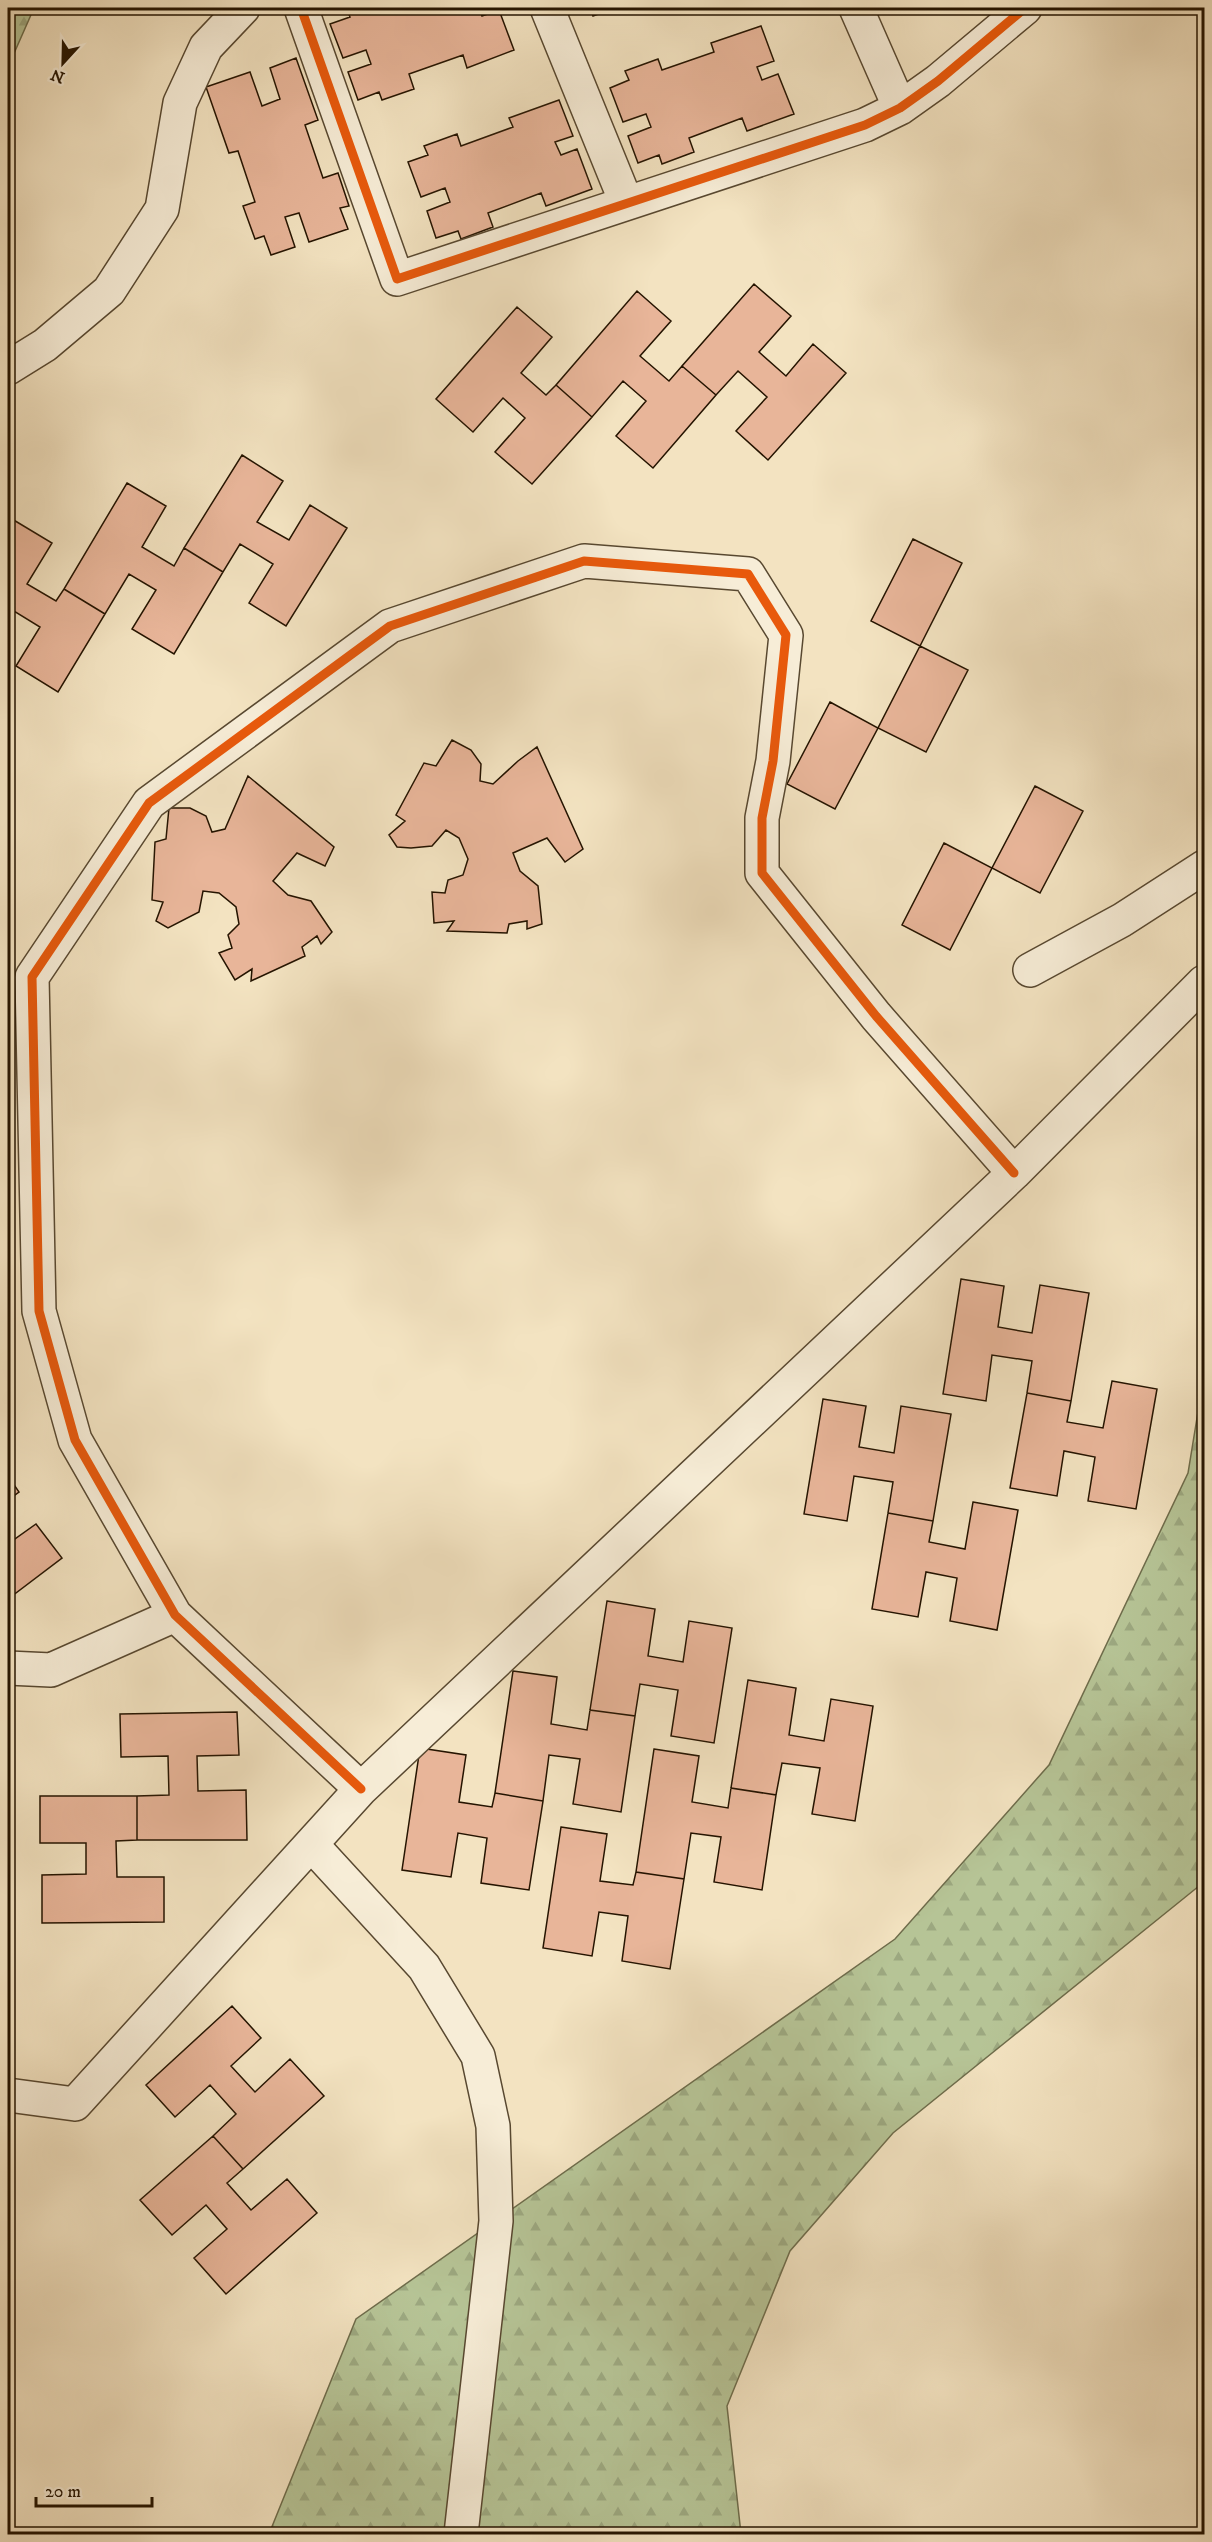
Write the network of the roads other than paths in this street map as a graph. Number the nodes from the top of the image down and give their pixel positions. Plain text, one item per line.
1 (243, 8) edge
2 (301, 8) edge
3 (547, 8) edge
4 (856, 8) edge
5 (1025, 8) edge
6 (900, 108) junction
7 (626, 202) junction
8 (8, 368) edge
9 (1204, 867) edge
10 (1030, 970) dead end
11 (1204, 982) edge
12 (1014, 1173) junction
13 (175, 1615) junction
14 (8, 1668) edge
15 (360, 1789) junction
16 (311, 1844) junction
17 (8, 2095) edge
18 (461, 2535) edge

1 - 8 street
2 - 7 street
3 - 7 street
4 - 6 street
5 - 6 street
6 - 7 street
9 - 10 street
11 - 12 street
12 - 13 street
12 - 15 street
13 - 14 street
13 - 15 street
15 - 16 street
16 - 17 street
16 - 18 street

